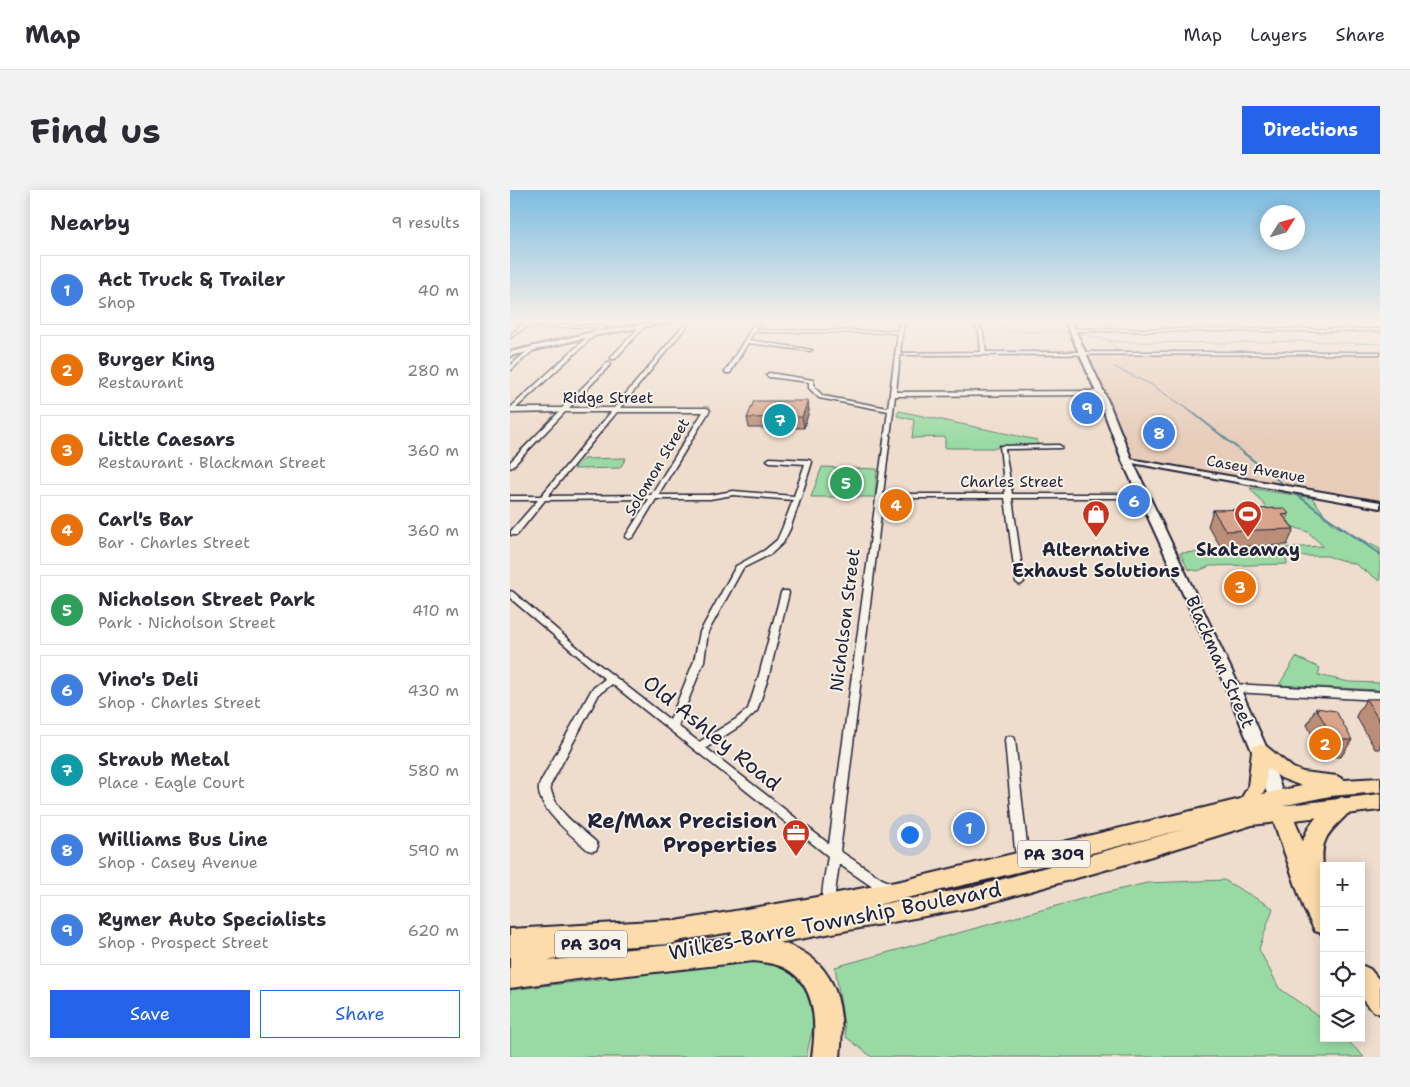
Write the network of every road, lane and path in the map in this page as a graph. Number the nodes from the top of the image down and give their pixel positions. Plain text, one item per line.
1 (564, 361) edge
2 (656, 361) edge
3 (734, 361) edge
4 (897, 361) edge
5 (1086, 361) edge
6 (608, 364) dead end
7 (728, 372) dead end
8 (769, 375) dead end
9 (1100, 393) junction
10 (892, 394) junction
11 (563, 410) junction
12 (617, 410) junction
13 (707, 410) joint
14 (891, 410) junction
15 (510, 411) edge
16 (1059, 447) dead end
17 (770, 460) dead end
18 (1127, 460) junction
19 (510, 466) edge
20 (880, 496) junction
21 (1009, 496) junction
22 (1144, 496) junction
23 (510, 498) edge
24 (544, 498) junction
25 (653, 498) junction
26 (798, 498) junction
27 (1380, 505) edge
28 (514, 533) dead end
29 (629, 537) dead end
30 (1020, 582) dead end
31 (785, 593) dead end
32 (510, 594) edge
33 (612, 679) junction
34 (1233, 688) junction
35 (1380, 696) edge
36 (672, 727) junction
37 (1010, 740) dead end
38 (699, 748) junction
39 (1260, 751) junction
40 (1362, 785) junction
41 (1380, 785) edge
42 (1380, 802) edge
43 (1247, 806) junction
44 (1280, 806) junction
45 (1342, 806) junction
46 (592, 846) dead end
47 (834, 854) junction
48 (1024, 862) junction
49 (897, 890) junction
50 (1312, 901) junction
51 (829, 915) junction
52 (1320, 915) edge
53 (671, 932) junction
54 (510, 940) edge
55 (510, 956) edge
56 (610, 964) junction
57 (510, 977) edge
58 (1365, 983) edge
59 (1380, 1001) edge
60 (826, 1057) edge

1 - 15 street
2 - 12 street
3 - 7 street
4 - 10 street, Nicholson Street
5 - 9 main road, Blackman Street
6 - 11 street
8 - 14 street
9 - 10 street
9 - 18 main road, Blackman Street
10 - 14 street, Nicholson Street
11 - 12 street, Ridge Street
11 - 15 street, Ridge Street
11 - 19 street
12 - 13 street, Ridge Street
12 - 24 street
13 - 25 street, Solomon Street
14 - 20 street, Nicholson Street
16 - 21 street
17 - 26 street
18 - 22 main road, Blackman Street
18 - 27 street, Casey Avenue
20 - 21 street, Charles Street
20 - 47 street, Nicholson Street
21 - 22 street, Charles Street
21 - 30 street
22 - 34 main road, Blackman Street
23 - 24 street
24 - 25 street
24 - 28 street
25 - 26 street
25 - 29 street, Solomon Street
26 - 36 street
31 - 38 street
32 - 33 street, Old Ashley Road
33 - 36 street, Old Ashley Road
33 - 46 street
34 - 35 street
34 - 39 main road, Blackman Street
36 - 38 street, Old Ashley Road
37 - 48 street
38 - 47 street, Old Ashley Road
39 - 40 main road
39 - 43 main road
39 - 44 main road, Blackman Street
40 - 41 main road, Wilkes-Barre Township Boulevard
40 - 44 main road, Wilkes-Barre Township Boulevard
42 - 45 main road, Wilkes-Barre Township Boulevard
43 - 44 main road, Wilkes-Barre Township Boulevard / PA 309
43 - 48 main road, Wilkes-Barre Township Boulevard / PA 309
44 - 45 main road, Wilkes-Barre Township Boulevard
44 - 50 highway
44 - 51 main road, Wilkes-Barre Township Boulevard
45 - 50 highway
47 - 49 street, Old Ashley Road
47 - 51 street, Nicholson Street
48 - 49 main road, Wilkes-Barre Township Boulevard / PA 309
49 - 51 main road, Wilkes-Barre Township Boulevard / PA 309
50 - 52 highway
51 - 53 main road, Wilkes-Barre Township Boulevard / PA 309
51 - 56 main road, Wilkes-Barre Township Boulevard
53 - 54 highway
53 - 55 main road, PA 309
56 - 57 main road, PA 309
56 - 60 highway
58 - 59 highway

